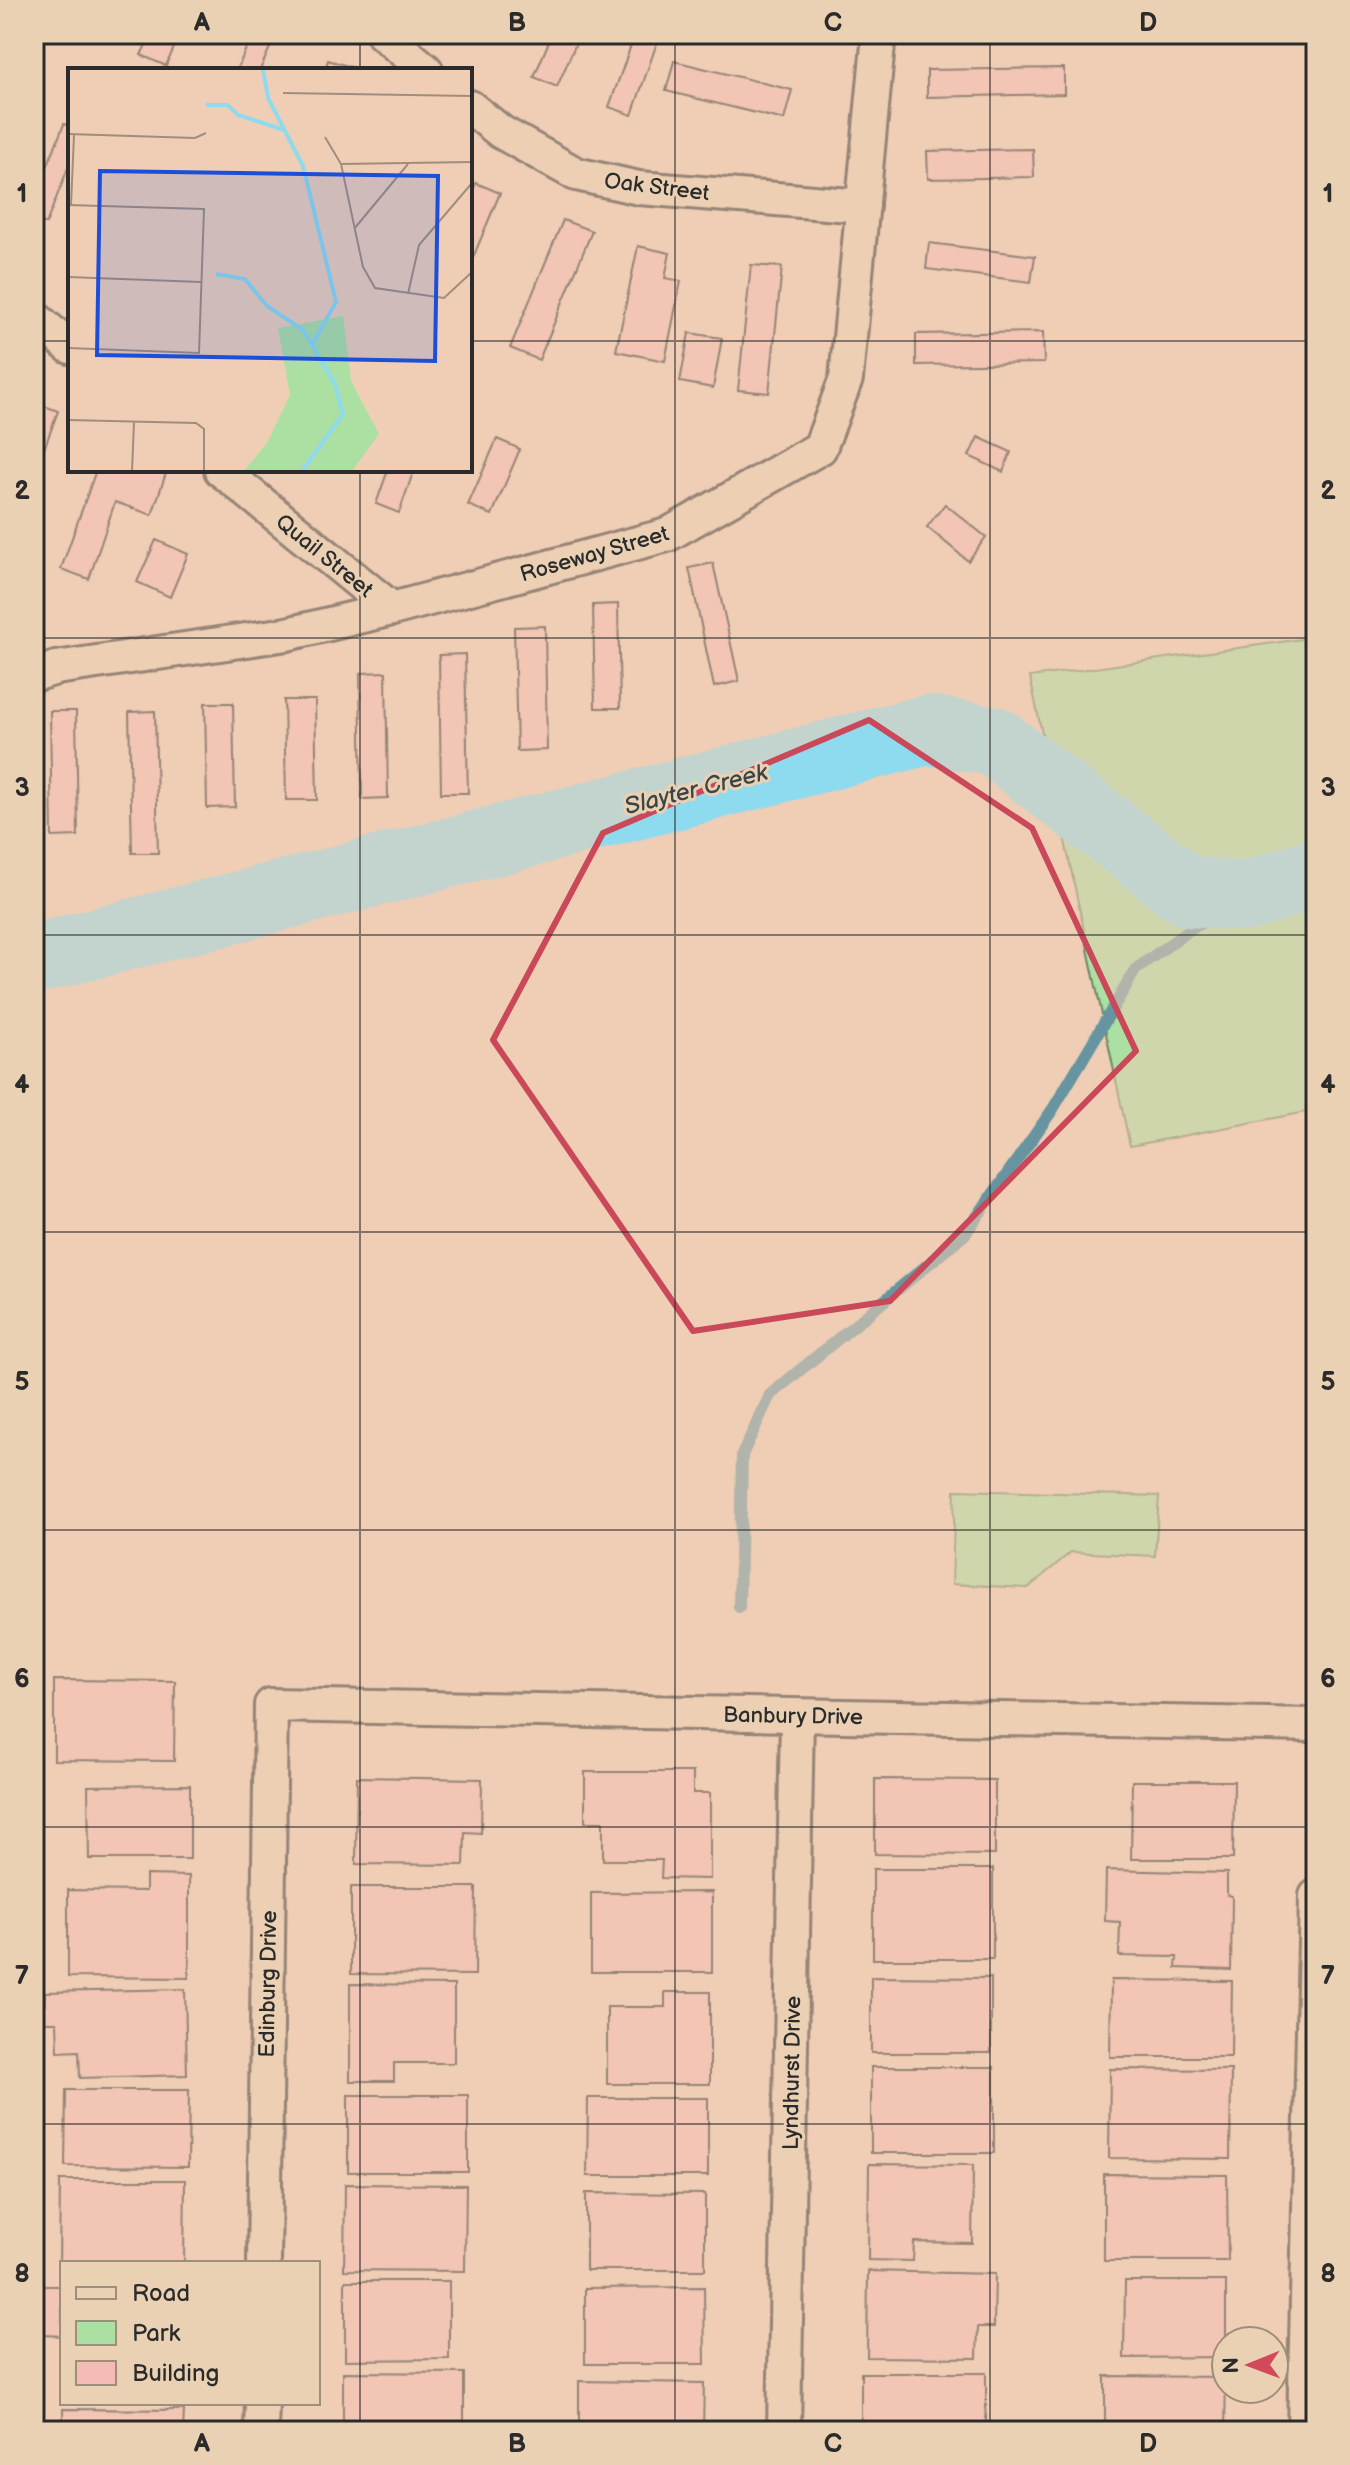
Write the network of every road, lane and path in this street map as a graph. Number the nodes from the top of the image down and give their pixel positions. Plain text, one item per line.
1 (383, 34) edge
2 (879, 34) edge
3 (424, 68) edge
4 (472, 109) edge
5 (863, 206) junction
6 (34, 317) edge
7 (68, 345) edge
8 (223, 472) edge
9 (392, 609) junction
10 (34, 675) edge
11 (271, 1705) joint
12 (797, 1716) junction
13 (1316, 1725) edge
14 (1316, 1896) edge
15 (264, 2261) edge
16 (262, 2405) edge
17 (261, 2431) edge
18 (784, 2431) edge
19 (1304, 2431) edge

1 - 3 street
2 - 5 street, Roseway Street
4 - 5 street, Oak Street
5 - 9 street, Roseway Street
6 - 7 street
8 - 9 street, Quail Street
9 - 10 street, Roseway Street
11 - 12 street, Banbury Drive
11 - 15 street, Edinburg Drive
12 - 13 street, Banbury Drive
12 - 18 street, Lyndhurst Drive
14 - 19 street
16 - 17 street

